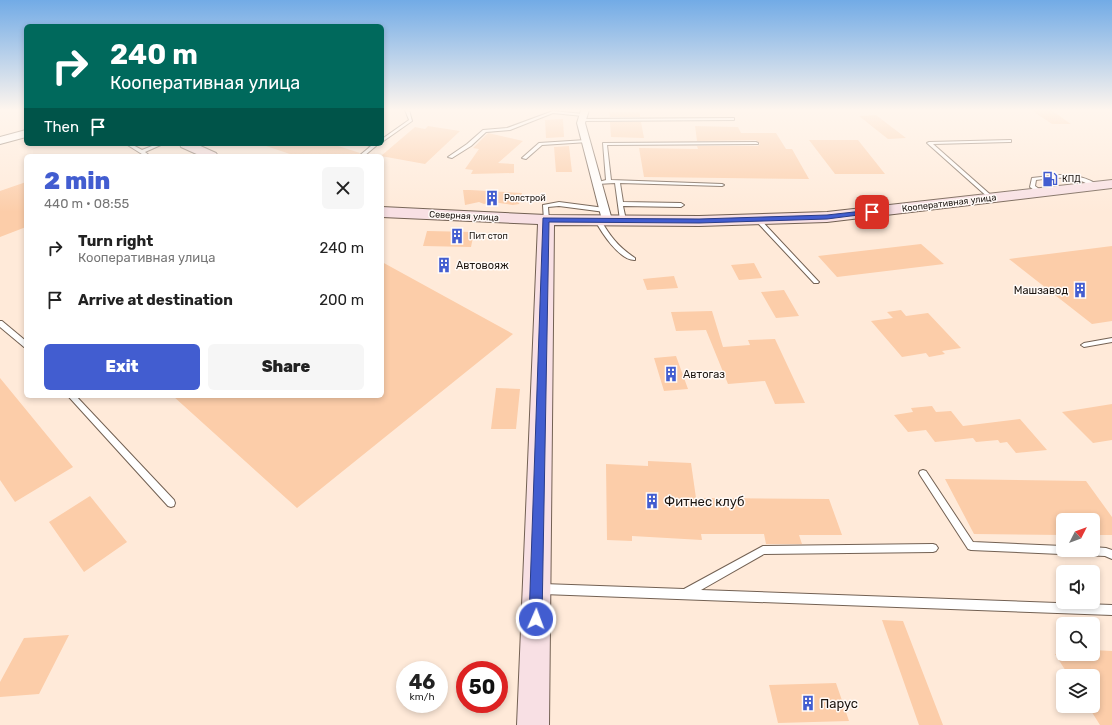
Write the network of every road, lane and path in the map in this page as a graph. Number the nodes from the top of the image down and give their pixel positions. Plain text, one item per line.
1 (469, 144) edge
2 (543, 144) edge
3 (587, 144) edge
4 (629, 144) edge
5 (930, 144) edge
6 (131, 146) edge
7 (155, 146) edge
8 (190, 146) edge
9 (375, 146) edge
10 (141, 152) junction
11 (144, 154) edge
12 (207, 154) edge
13 (363, 154) edge
14 (450, 157) dead end
15 (524, 158) dead end
16 (609, 182) junction
17 (617, 182) junction
18 (598, 183) junction
19 (722, 185) dead end
20 (1105, 185) edge
21 (992, 198) junction
22 (620, 204) junction
23 (681, 205) dead end
24 (384, 212) edge
25 (604, 217) junction
26 (757, 219) junction
27 (546, 220) junction
28 (623, 220) junction
29 (633, 259) dead end
30 (816, 282) dead end
31 (0, 323) edge
32 (1112, 340) edge
33 (24, 343) edge
34 (1084, 345) dead end
35 (74, 398) edge
36 (923, 473) dead end
37 (171, 503) dead end
38 (933, 548) dead end
39 (1112, 555) edge
40 (536, 589) junction
41 (685, 594) junction
42 (1112, 610) edge
43 (533, 725) edge

1 - 14 lane
2 - 15 lane
3 - 18 street
4 - 16 lane
5 - 21 lane
6 - 10 lane
7 - 10 lane
8 - 12 main road
9 - 13 lane
10 - 11 lane
16 - 17 lane
16 - 18 lane
17 - 19 lane
17 - 22 lane
18 - 25 street
20 - 21 main road, Кооперативная улица
21 - 26 main road, Кооперативная улица
22 - 23 lane
22 - 28 lane
24 - 27 main road, Северная улица
25 - 27 main road, Кооперативная улица
25 - 28 main road, Кооперативная улица
25 - 29 lane
26 - 28 main road, Кооперативная улица
26 - 30 lane
27 - 40 main road
31 - 33 lane
32 - 34 lane
35 - 37 lane
36 - 39 lane
38 - 41 lane
40 - 41 lane
40 - 43 main road
41 - 42 lane

